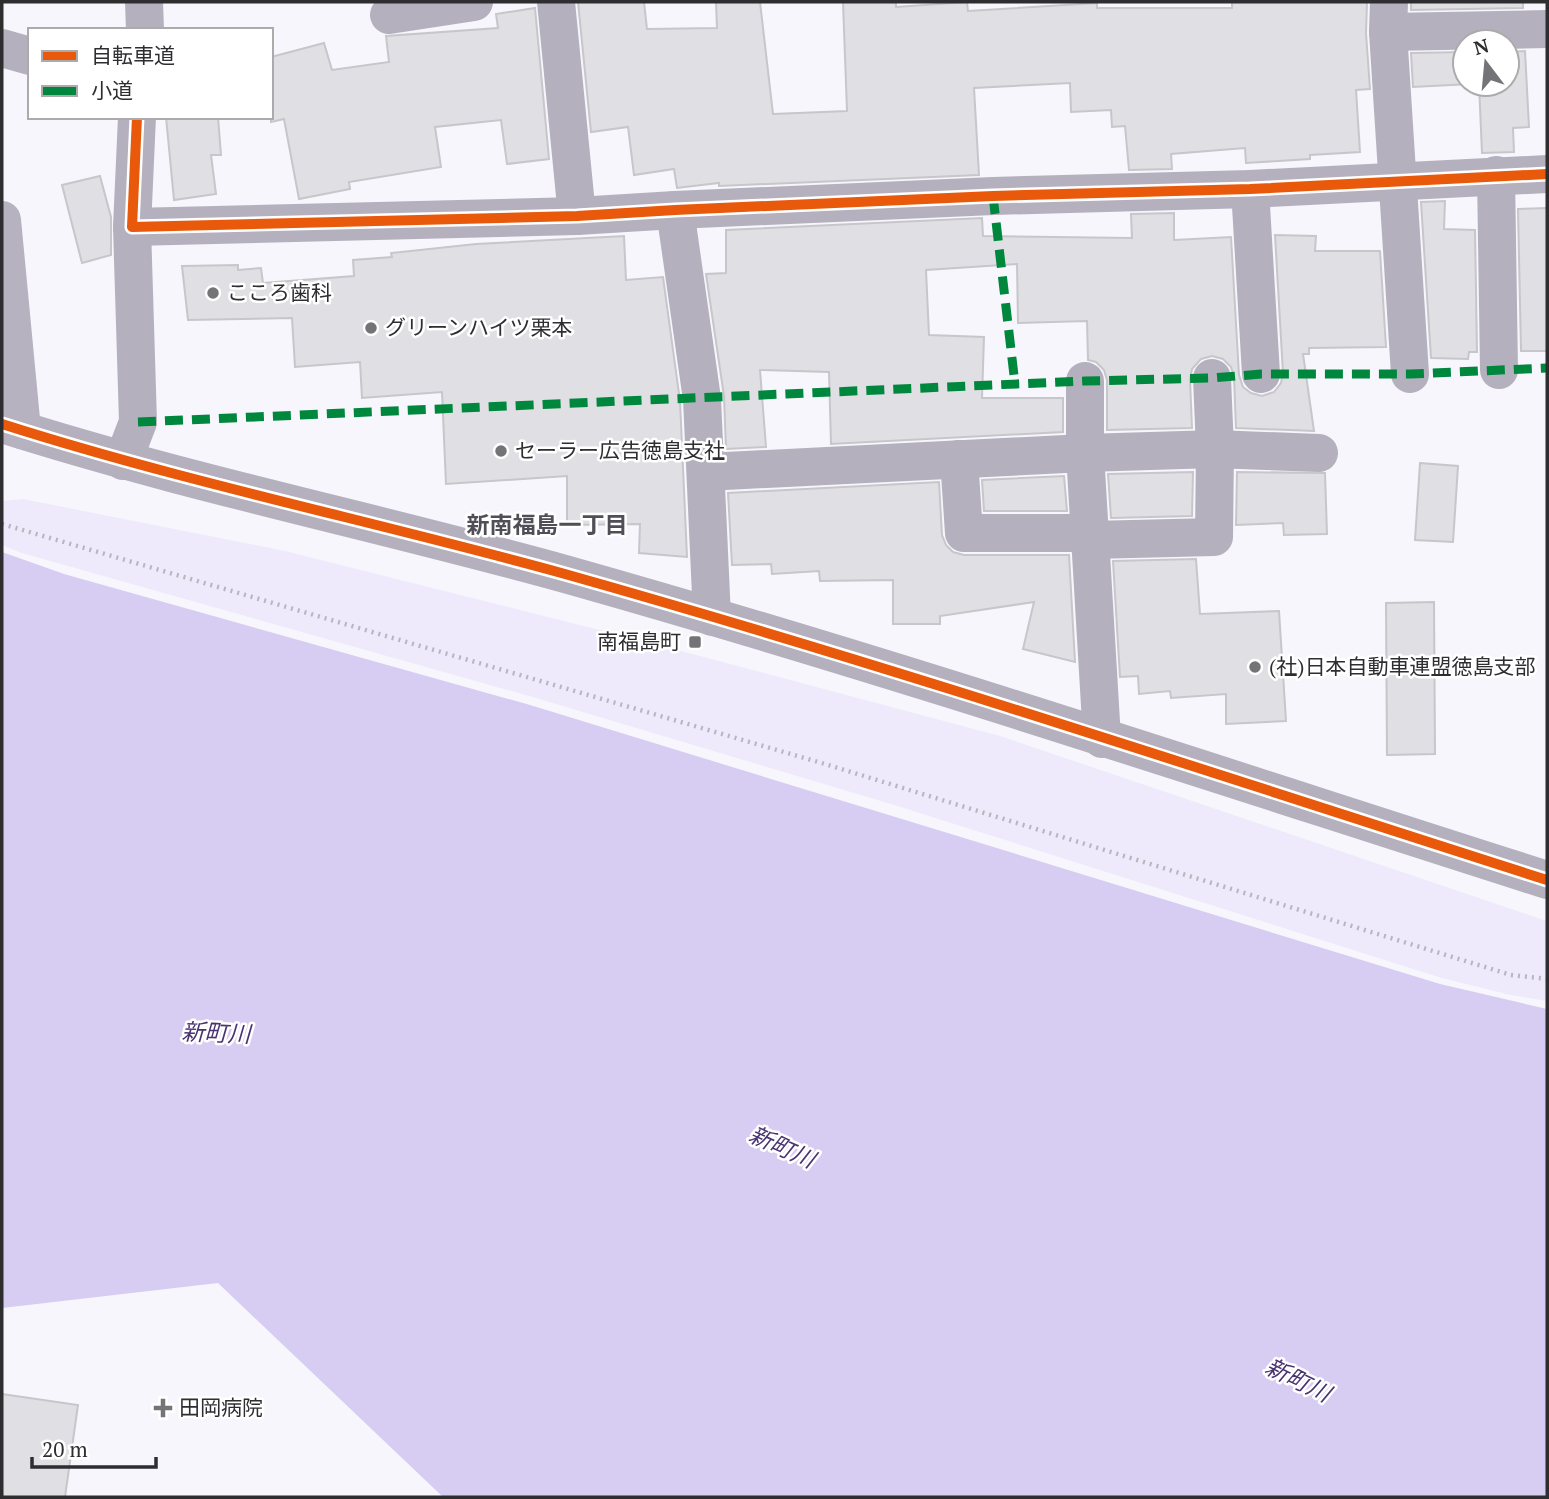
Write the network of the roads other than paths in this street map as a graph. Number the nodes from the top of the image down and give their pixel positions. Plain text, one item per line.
1 (144, 2) edge
2 (474, 2) edge
3 (556, 2) edge
4 (390, 15) dead end
5 (1388, 17) edge
6 (145, 28) edge
7 (1547, 29) edge
8 (2, 48) edge
9 (28, 55) edge
10 (137, 119) edge
11 (1547, 174) edge
12 (1496, 175) junction
13 (1398, 180) junction
14 (1250, 189) junction
15 (675, 210) junction
16 (577, 216) junction
17 (2, 220) edge
18 (132, 227) junction
19 (1499, 370) dead end
20 (1261, 374) dead end
21 (1410, 374) dead end
22 (1212, 378) dead end
23 (1085, 381) dead end
24 (12, 427) edge
25 (1215, 449) junction
26 (1085, 453) junction
27 (1319, 453) dead end
28 (959, 459) junction
29 (123, 461) junction
30 (706, 472) junction
31 (1090, 537) junction
32 (712, 617) junction
33 (1102, 739) junction
34 (1547, 880) edge

1 - 6 street
2 - 4 street
3 - 16 street
5 - 7 street
5 - 13 street
8 - 9 street
10 - 18 street
11 - 12 street
12 - 13 street
12 - 19 street
13 - 14 street
13 - 21 street
14 - 15 street
14 - 20 street
15 - 16 street
15 - 30 street
16 - 18 street
17 - 24 main road
18 - 29 street
22 - 25 street
23 - 26 street
24 - 29 street
25 - 26 street
25 - 27 street
25 - 31 street
26 - 28 street
26 - 31 street
28 - 30 street
28 - 31 street
29 - 32 street
30 - 32 street
31 - 33 street
32 - 33 street
33 - 34 street

